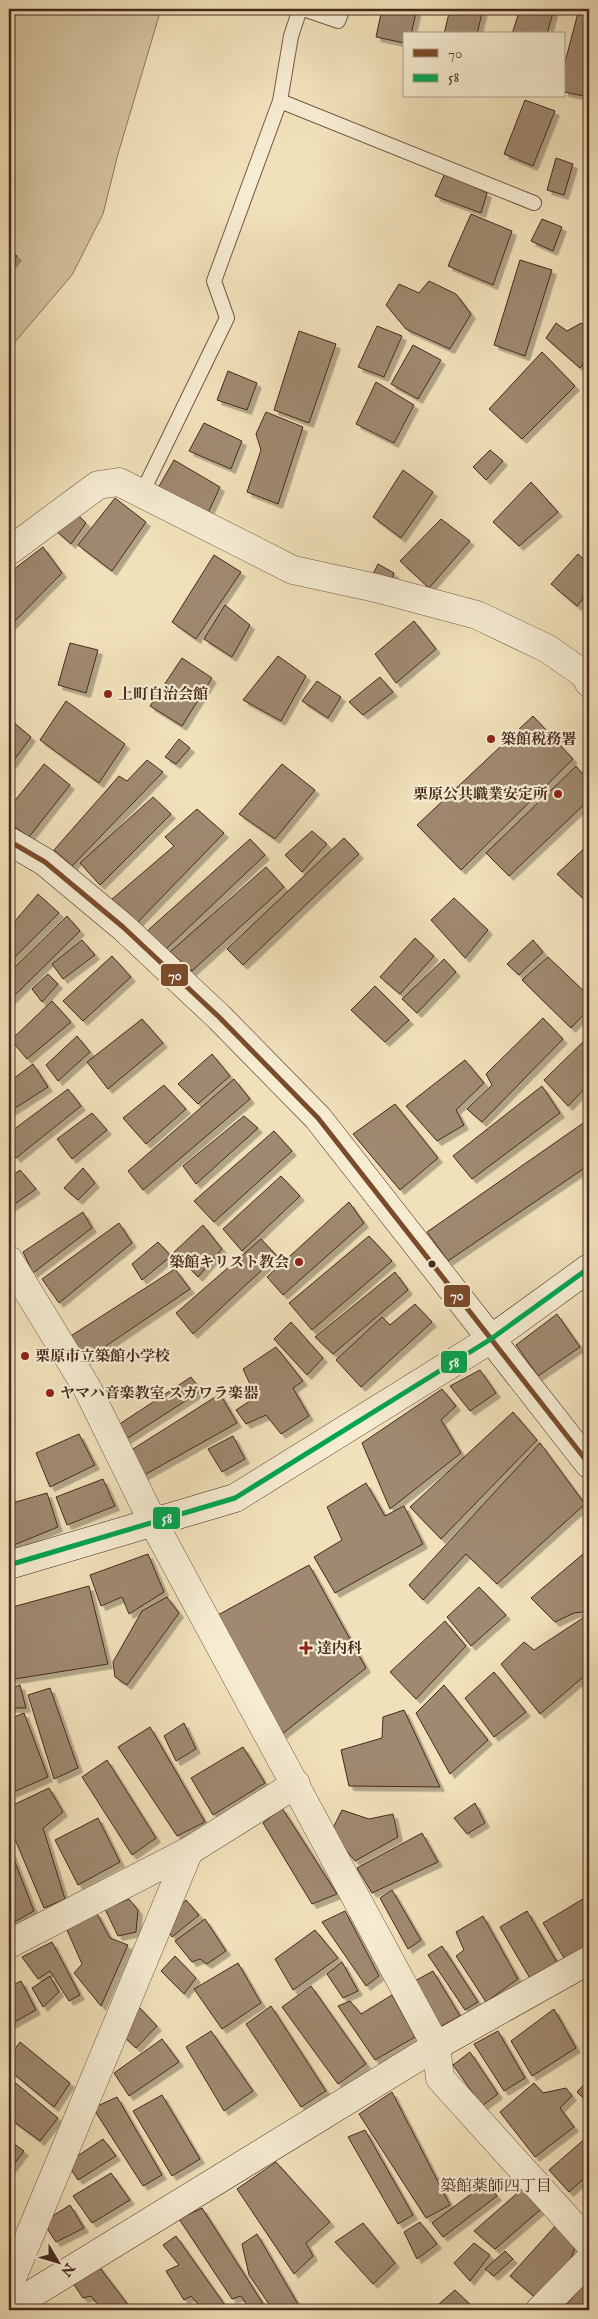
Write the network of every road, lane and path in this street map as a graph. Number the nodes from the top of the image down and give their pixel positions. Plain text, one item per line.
1 (302, 9) edge
2 (343, 9) edge
3 (280, 102) junction
4 (534, 203) dead end
5 (142, 493) junction
6 (9, 551) edge
7 (589, 684) edge
8 (9, 841) edge
9 (9, 1260) edge
10 (589, 1268) edge
11 (491, 1339) junction
12 (589, 1464) edge
13 (153, 1522) junction
14 (9, 1565) edge
15 (296, 1784) junction
16 (189, 1851) junction
17 (9, 1944) edge
18 (589, 1960) edge
19 (436, 2046) junction
20 (589, 2243) edge
21 (589, 2260) edge
22 (9, 2285) edge
23 (9, 2308) edge
24 (540, 2310) edge

1 - 2 lane
1 - 3 lane
3 - 4 lane
3 - 5 lane
5 - 6 street
5 - 7 street
8 - 11 street
9 - 13 street
10 - 11 street
11 - 12 street
11 - 13 street
13 - 14 street
13 - 15 street
15 - 16 street
15 - 19 street
16 - 17 street
16 - 22 street
18 - 19 street
19 - 20 street
19 - 23 street
21 - 24 street

